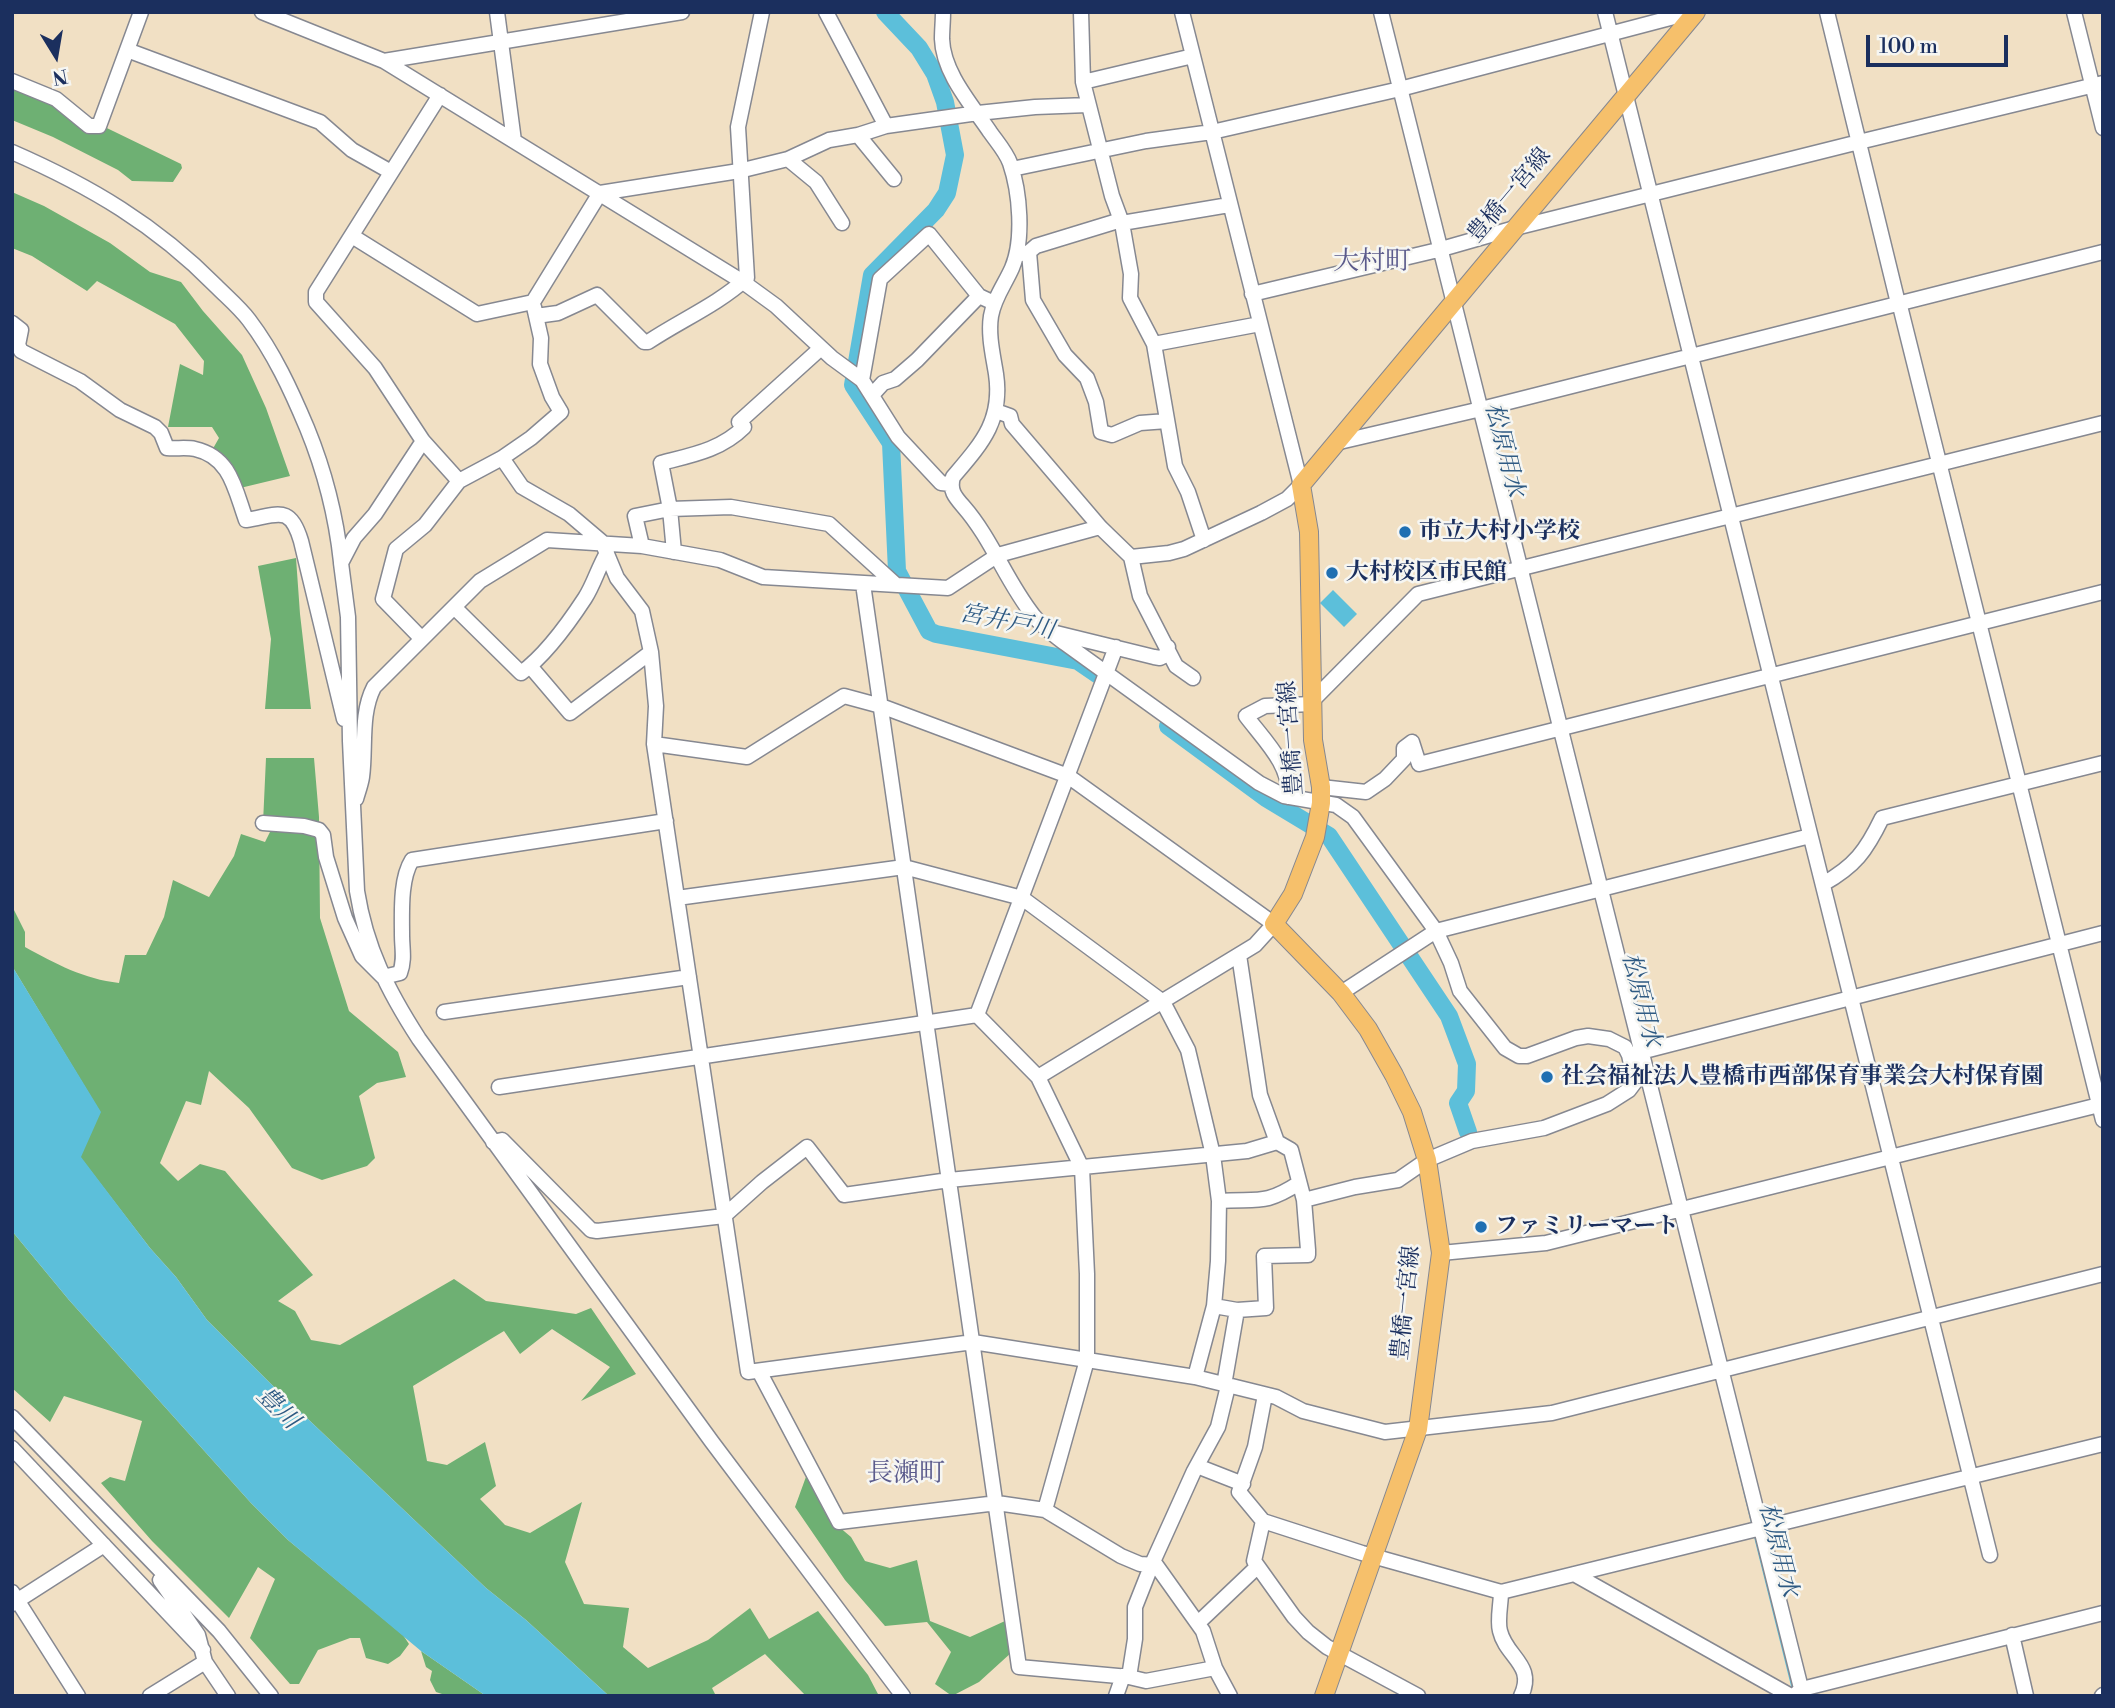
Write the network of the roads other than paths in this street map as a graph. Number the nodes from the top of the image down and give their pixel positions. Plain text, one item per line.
1 (141, 12) edge
2 (262, 12) edge
3 (497, 12) edge
4 (682, 12) edge
5 (762, 12) edge
6 (826, 12) edge
7 (943, 12) edge
8 (1080, 12) edge
9 (1182, 12) edge
10 (1381, 12) edge
11 (1605, 12) edge
12 (1694, 12) edge
13 (1827, 12) edge
14 (2074, 12) edge
15 (1611, 33) junction
16 (502, 41) junction
17 (127, 50) junction
18 (1193, 56) junction
19 (384, 61) junction
20 (12, 81) edge
21 (1083, 82) junction
22 (2098, 85) edge
23 (1397, 89) junction
24 (440, 95) junction
25 (1626, 95) junction
26 (1088, 105) junction
27 (978, 113) junction
28 (886, 127) junction
29 (2103, 128) edge
30 (1212, 132) junction
31 (858, 135) junction
32 (514, 141) junction
33 (1859, 142) junction
34 (12, 152) edge
35 (1100, 152) junction
36 (788, 159) junction
37 (1012, 169) junction
38 (739, 171) junction
39 (391, 172) junction
40 (894, 179) dead end
41 (600, 193) junction
42 (1650, 194) junction
43 (1229, 205) junction
44 (1122, 221) junction
45 (842, 223) dead end
46 (1515, 228) junction
47 (352, 236) junction
48 (1437, 250) junction
49 (2103, 252) edge
50 (1023, 253) junction
51 (743, 282) junction
52 (1252, 294) junction
53 (979, 296) junction
54 (994, 303) junction
55 (1454, 303) junction
56 (1899, 303) junction
57 (534, 309) junction
58 (12, 323) edge
59 (1260, 324) junction
60 (1154, 344) junction
61 (821, 348) junction
62 (1690, 355) junction
63 (858, 377) junction
64 (873, 394) junction
65 (1477, 410) junction
66 (996, 411) junction
67 (1167, 421) junction
68 (2103, 423) edge
69 (423, 441) junction
70 (1335, 443) junction
71 (502, 458) junction
72 (1940, 463) junction
73 (459, 481) junction
74 (951, 484) junction
75 (1301, 485) junction
76 (670, 509) junction
77 (1730, 515) junction
78 (1100, 527) junction
79 (1204, 540) junction
80 (642, 547) junction
81 (604, 548) junction
82 (674, 552) junction
83 (998, 555) junction
84 (1131, 557) junction
85 (341, 563) junction
86 (1517, 570) junction
87 (863, 584) junction
88 (897, 584) junction
89 (2103, 592) edge
90 (454, 607) junction
91 (1980, 623) junction
92 (1050, 632) junction
93 (422, 639) junction
94 (1116, 647) junction
95 (1168, 647) junction
96 (651, 652) junction
97 (530, 666) junction
98 (1770, 675) junction
99 (1193, 678) dead end
100 (1105, 679) junction
101 (1312, 703) junction
102 (881, 706) junction
103 (1557, 729) junction
104 (349, 741) junction
105 (654, 744) junction
106 (2103, 762) edge
107 (1068, 776) junction
108 (2020, 784) junction
109 (1289, 797) junction
110 (352, 810) junction
111 (1319, 812) junction
112 (666, 821) junction
113 (263, 823) dead end
114 (1810, 836) junction
115 (904, 867) junction
116 (1823, 884) junction
117 (1597, 889) junction
118 (677, 898) junction
119 (1022, 898) junction
120 (1274, 924) junction
121 (1436, 931) junction
122 (2103, 933) edge
123 (2060, 944) junction
124 (1239, 955) junction
125 (383, 977) junction
126 (689, 977) junction
127 (1341, 993) junction
128 (1850, 998) junction
129 (1163, 1002) junction
130 (444, 1012) dead end
131 (977, 1015) junction
132 (927, 1023) junction
133 (1635, 1053) junction
134 (701, 1056) junction
135 (1038, 1077) junction
136 (499, 1087) dead end
137 (2101, 1104) edge
138 (2103, 1120) edge
139 (493, 1142) junction
140 (1277, 1142) junction
141 (1213, 1155) junction
142 (1892, 1156) junction
143 (1427, 1160) junction
144 (1082, 1168) junction
145 (949, 1180) junction
146 (1299, 1183) junction
147 (1304, 1200) junction
148 (1219, 1201) junction
149 (1677, 1210) junction
150 (724, 1216) junction
151 (1441, 1253) junction
152 (2103, 1274) edge
153 (1214, 1306) junction
154 (1237, 1310) junction
155 (1931, 1317) junction
156 (973, 1342) junction
157 (1087, 1360) junction
158 (758, 1371) junction
159 (1717, 1371) junction
160 (1195, 1377) junction
161 (1226, 1385) junction
162 (1265, 1395) junction
163 (12, 1417) edge
164 (1418, 1429) junction
165 (2103, 1444) edge
166 (12, 1448) edge
167 (1197, 1466) junction
168 (1972, 1477) junction
169 (1242, 1484) junction
170 (997, 1503) junction
171 (1045, 1510) junction
172 (1263, 1521) junction
173 (1757, 1530) junction
174 (104, 1545) junction
175 (1990, 1555) dead end
176 (147, 1556) junction
177 (1374, 1557) junction
178 (1152, 1564) junction
179 (124, 1566) junction
180 (1257, 1567) junction
181 (1574, 1574) junction
182 (1501, 1592) junction
183 (14, 1599) edge
184 (181, 1609) junction
185 (2103, 1613) edge
186 (1198, 1623) junction
187 (219, 1631) junction
188 (2012, 1635) junction
189 (1339, 1654) junction
190 (204, 1656) junction
191 (1215, 1668) junction
192 (1126, 1676) junction
193 (1798, 1693) edge
194 (78, 1696) edge
195 (150, 1696) edge
196 (228, 1696) edge
197 (271, 1696) edge
198 (903, 1696) edge
199 (1116, 1696) edge
200 (1230, 1696) edge
201 (1324, 1696) edge
202 (1418, 1696) edge
203 (1521, 1696) edge
204 (2026, 1696) edge

1 - 17 street
2 - 19 street
3 - 16 street
4 - 16 street
5 - 38 street
6 - 28 street
7 - 27 street
8 - 21 street
9 - 18 street
10 - 23 street
11 - 15 street
12 - 15 street
12 - 25 main road, 豊橋一宮線
13 - 33 street
14 - 22 street
15 - 23 street
15 - 25 street
16 - 19 street
16 - 32 street
17 - 20 street
17 - 39 street
18 - 21 street
18 - 30 street
19 - 24 street
21 - 26 street
22 - 29 street
22 - 33 street
23 - 30 street
23 - 48 street
24 - 32 street
24 - 39 street
25 - 42 street
25 - 46 main road, 豊橋一宮線
26 - 27 street
26 - 35 street
27 - 28 street
27 - 37 street
28 - 31 street
30 - 35 street
30 - 43 street
31 - 36 street
31 - 40 street
32 - 41 street
33 - 42 street
33 - 56 street
34 - 85 street
35 - 37 street
35 - 44 street
36 - 38 street
36 - 45 street
37 - 50 street
38 - 41 street
38 - 51 street
39 - 47 street
41 - 51 street
41 - 57 street
42 - 46 street
42 - 62 street
43 - 44 street
43 - 52 street
44 - 50 street
44 - 60 street
46 - 48 street
46 - 55 main road, 豊橋一宮線
47 - 57 street
47 - 69 street
48 - 52 street
48 - 55 street
49 - 56 street
50 - 54 street
50 - 67 street
51 - 57 street
51 - 61 street
52 - 59 street
53 - 54 street
53 - 63 street
53 - 64 street
54 - 66 street
55 - 65 street
55 - 70 main road, 豊橋一宮線
56 - 62 street
56 - 72 street
57 - 71 street
58 - 104 street
59 - 60 street
59 - 75 street
60 - 67 street
61 - 63 street
61 - 76 street
62 - 65 street
62 - 77 street
63 - 64 street
64 - 74 street
65 - 70 street
65 - 86 street
66 - 74 street
66 - 78 street
67 - 79 street
68 - 72 street
69 - 73 street
69 - 85 street
70 - 75 main road, 豊橋一宮線
71 - 73 street
71 - 81 street
72 - 77 street
72 - 91 street
73 - 93 street
74 - 83 street
75 - 79 street
75 - 101 main road, 豊橋一宮線
76 - 80 street
76 - 82 street
76 - 88 street
77 - 86 street
77 - 98 street
78 - 83 street
78 - 84 street
79 - 84 street
80 - 81 street
80 - 82 street
81 - 90 street
81 - 96 street
81 - 97 street
82 - 87 street
83 - 88 street
83 - 92 street
84 - 95 street
85 - 104 street
86 - 101 street
86 - 103 street
87 - 88 street
87 - 102 street
89 - 91 street
90 - 93 street
90 - 97 street
91 - 98 street
91 - 108 street
92 - 94 street
92 - 100 street
93 - 110 street
94 - 95 street
94 - 100 street
95 - 99 street
96 - 97 street
96 - 105 street
98 - 103 street
98 - 114 street
100 - 107 street
100 - 109 street
101 - 109 street
101 - 111 main road, 豊橋一宮線
102 - 105 street
102 - 107 street
102 - 115 street
103 - 111 street
103 - 117 street
104 - 110 street
105 - 112 street
106 - 108 street
107 - 119 street
107 - 120 street
108 - 116 street
108 - 123 street
109 - 111 street
110 - 125 street
111 - 120 main road
111 - 121 street
112 - 118 street
112 - 125 street
113 - 125 street
114 - 116 street
114 - 117 street
115 - 118 street
115 - 119 street
115 - 132 street
116 - 128 street
117 - 121 street
117 - 133 street
118 - 126 street
119 - 129 street
119 - 131 street
120 - 124 street
120 - 127 main road, 豊橋一宮線
121 - 127 street
121 - 133 street
122 - 123 street
123 - 128 street
123 - 137 street
124 - 129 street
124 - 140 street
125 - 139 street
126 - 130 street
126 - 134 street
127 - 143 main road, 豊橋一宮線
128 - 133 street
128 - 142 street
129 - 135 street
129 - 141 street
131 - 132 street
131 - 135 street
132 - 134 street
132 - 145 street
133 - 143 street
133 - 149 street
134 - 136 street
134 - 150 street
135 - 144 street
137 - 138 street
137 - 142 street
139 - 150 street
139 - 198 street
140 - 141 street
140 - 146 street
141 - 144 street
141 - 148 street
142 - 149 street
142 - 155 street
143 - 147 street
143 - 151 main road, 豊橋一宮線
144 - 145 street
144 - 157 street
145 - 150 street
145 - 156 street
146 - 147 street
146 - 148 street
147 - 154 street
148 - 153 street
149 - 151 street
149 - 159 street
150 - 158 street
151 - 164 main road, 豊橋一宮線
152 - 155 street
153 - 154 street
153 - 160 street
154 - 161 street
155 - 159 street
155 - 168 street
156 - 157 street
156 - 158 street
156 - 170 street
157 - 160 street
157 - 171 street
158 - 170 street
159 - 164 street
159 - 173 street
160 - 161 street
161 - 162 street
161 - 167 street
162 - 164 street
162 - 169 street
163 - 176 street
164 - 177 main road, 豊橋一宮線
165 - 168 street
166 - 174 street
167 - 169 street
167 - 178 street
168 - 173 street
168 - 175 street
169 - 172 street
170 - 171 street
170 - 192 street
171 - 178 street
172 - 177 street
172 - 180 street
173 - 181 street
173 - 193 street
174 - 179 street
174 - 183 street
176 - 184 street
176 - 187 street
177 - 182 street
177 - 189 main road, 豊橋一宮線
178 - 186 street
178 - 192 street
179 - 184 street
179 - 190 street
180 - 186 street
180 - 189 street
181 - 182 street
181 - 193 street
182 - 203 street
183 - 194 street
184 - 187 street
184 - 190 street
185 - 188 street
186 - 191 street
187 - 197 street
188 - 193 street
188 - 204 street
189 - 201 main road, 豊橋一宮線
189 - 202 street
190 - 195 street
190 - 196 street
191 - 192 street
191 - 200 street
192 - 199 street

